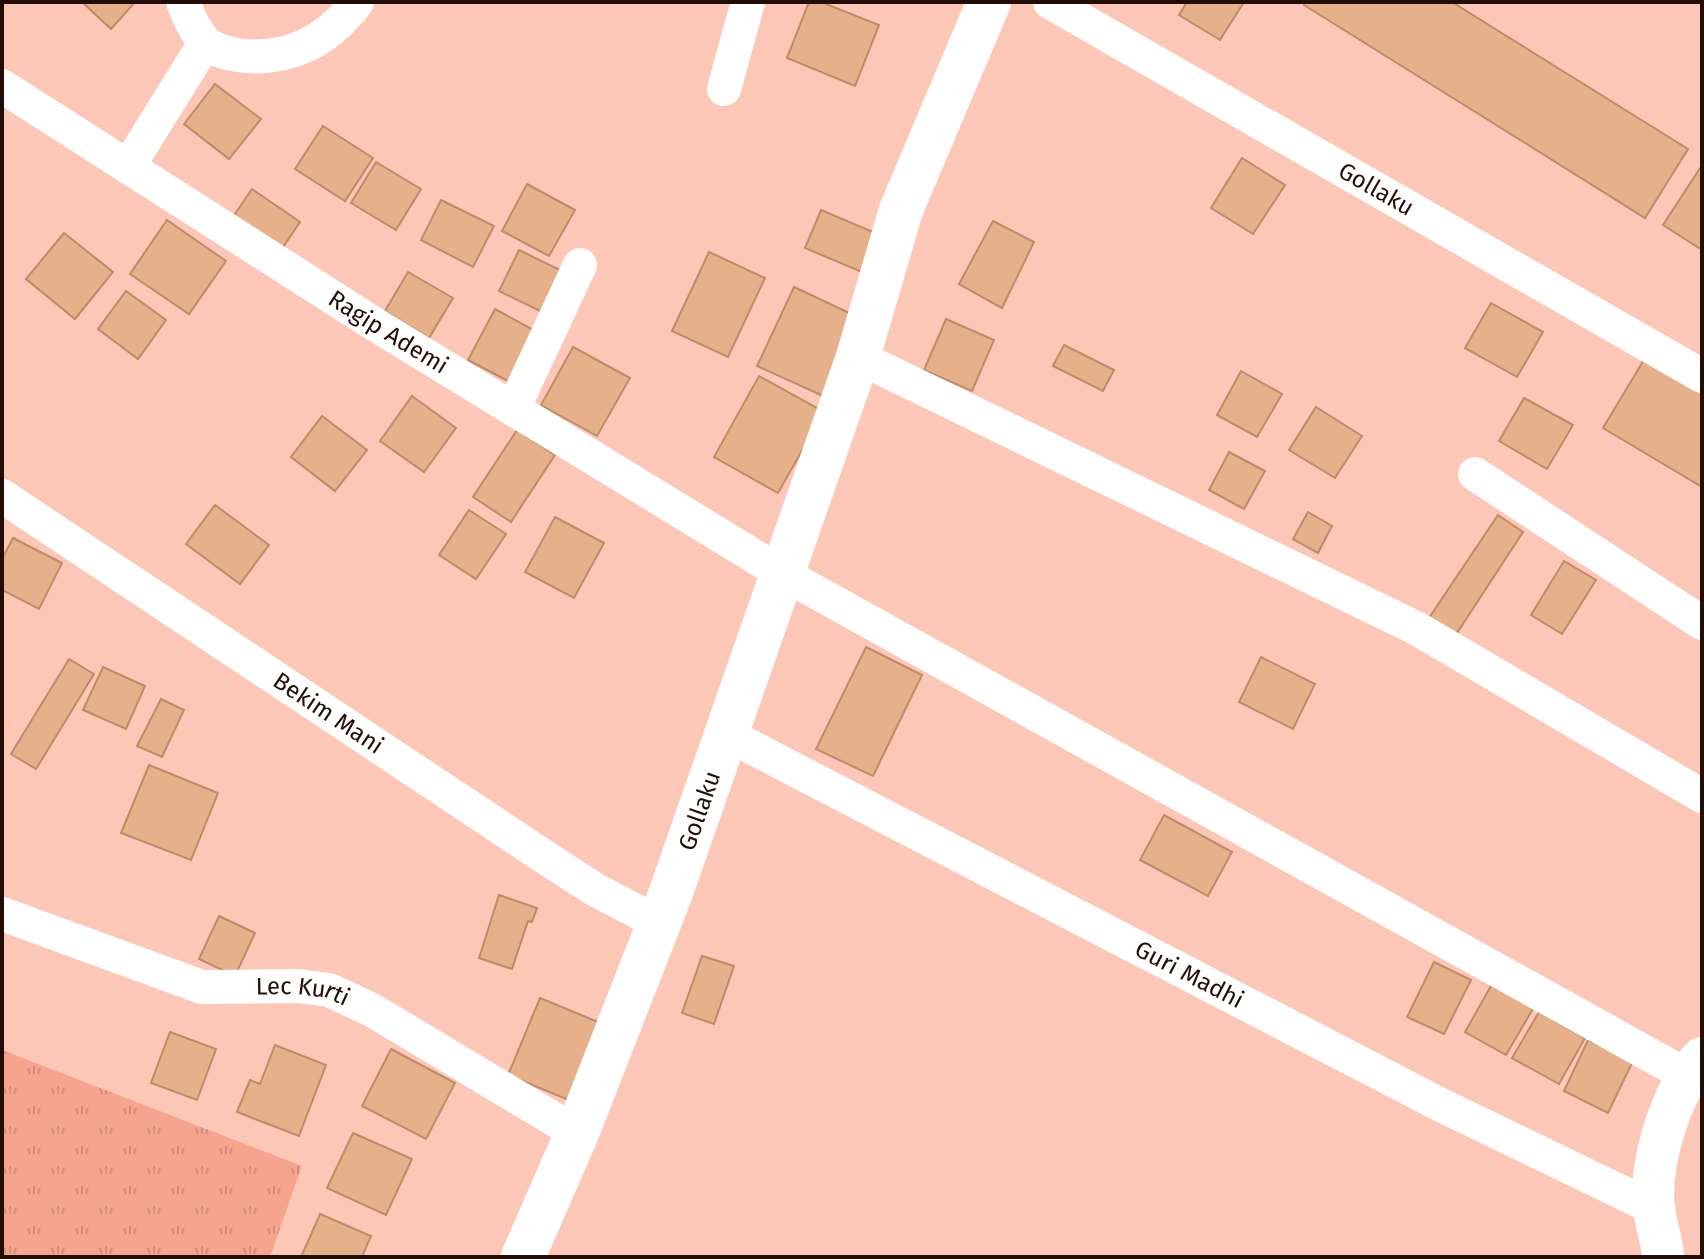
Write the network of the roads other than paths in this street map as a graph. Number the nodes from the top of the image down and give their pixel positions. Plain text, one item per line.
1 (183, 2) edge
2 (357, 2) edge
3 (748, 2) edge
4 (989, 2) edge
5 (1050, 2) edge
6 (205, 43) junction
7 (2, 86) edge
8 (724, 89) dead end
9 (128, 167) junction
10 (580, 265) dead end
11 (858, 357) junction
12 (1702, 376) edge
13 (513, 409) junction
14 (1475, 474) dead end
15 (2, 496) edge
16 (780, 572) junction
17 (1702, 623) edge
18 (726, 734) junction
19 (1702, 796) edge
20 (2, 914) edge
21 (657, 922) junction
22 (1694, 1067) edge
23 (577, 1133) junction
24 (1654, 1208) junction
25 (523, 1257) edge
26 (1663, 1257) edge

1 - 6 street
2 - 6 street
3 - 8 street
4 - 11 main road, Gollaku
5 - 12 street, Gollaku
6 - 9 street
7 - 9 street, Ragip Ademi
9 - 13 street, Ragip Ademi
10 - 13 street
11 - 16 main road, Gollaku
11 - 19 street
13 - 16 street, Ragip Ademi
14 - 17 street
15 - 21 street, Bekim Mani
16 - 18 main road, Gollaku
16 - 22 street, Ragip Ademi
18 - 21 main road, Gollaku
18 - 24 street, Guri Madhi
20 - 23 street, Lec Kurti
21 - 23 main road, Gollaku
22 - 24 street
23 - 25 main road, Gollaku
24 - 26 street

